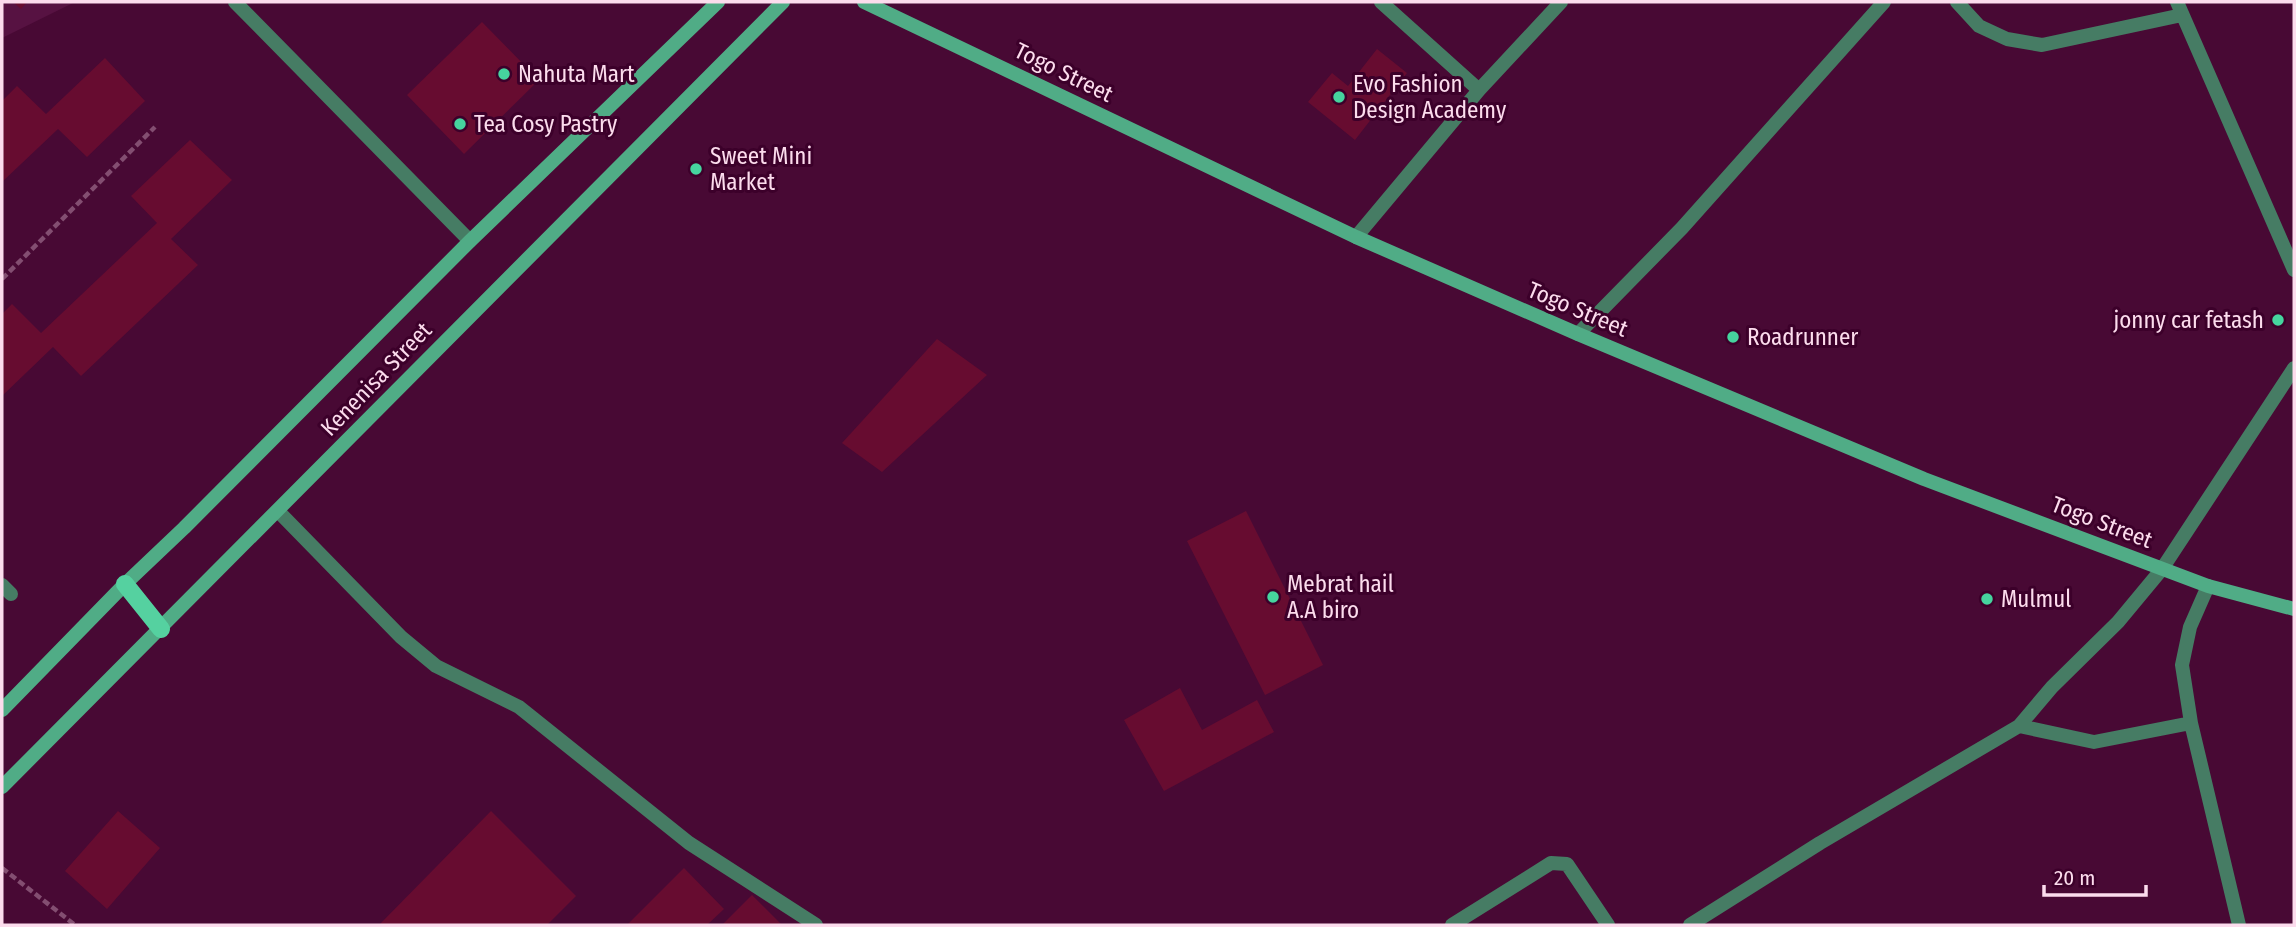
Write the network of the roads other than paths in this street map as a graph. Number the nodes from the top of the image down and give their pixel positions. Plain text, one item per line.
1 (235, 2) edge
2 (718, 2) edge
3 (783, 2) edge
4 (864, 2) edge
5 (1381, 2) edge
6 (1560, 2) edge
7 (1884, 2) edge
8 (1957, 2) edge
9 (2180, 8) edge
10 (1479, 90) junction
11 (1356, 237) junction
12 (470, 240) junction
13 (2294, 270) edge
14 (1578, 334) junction
15 (2294, 368) edge
16 (278, 511) junction
17 (2162, 569) junction
18 (125, 584) junction
19 (2208, 586) junction
20 (2294, 609) edge
21 (161, 629) junction
22 (2, 710) edge
23 (2191, 723) junction
24 (2019, 726) junction
25 (2, 787) edge
26 (816, 925) edge
27 (1452, 925) edge
28 (1608, 925) edge
29 (1690, 925) edge
30 (2239, 925) edge

1 - 12 street
2 - 12 main road, Kenenisa Street
3 - 16 main road, Kenenisa Street
4 - 11 main road, Togo Street
5 - 10 street
6 - 10 street
7 - 14 street
8 - 9 street
9 - 13 street
10 - 11 street
11 - 14 main road, Togo Street
12 - 18 main road, Kenenisa Street
14 - 17 main road, Togo Street
15 - 17 street
16 - 21 main road, Kenenisa Street
16 - 26 street
17 - 19 main road, Togo Street
17 - 24 street
18 - 21 main road
18 - 22 main road, Kenenisa Street
19 - 20 main road, Togo Street
19 - 23 street
21 - 25 main road, Kenenisa Street
23 - 24 street
23 - 30 street
24 - 29 street
27 - 28 street

